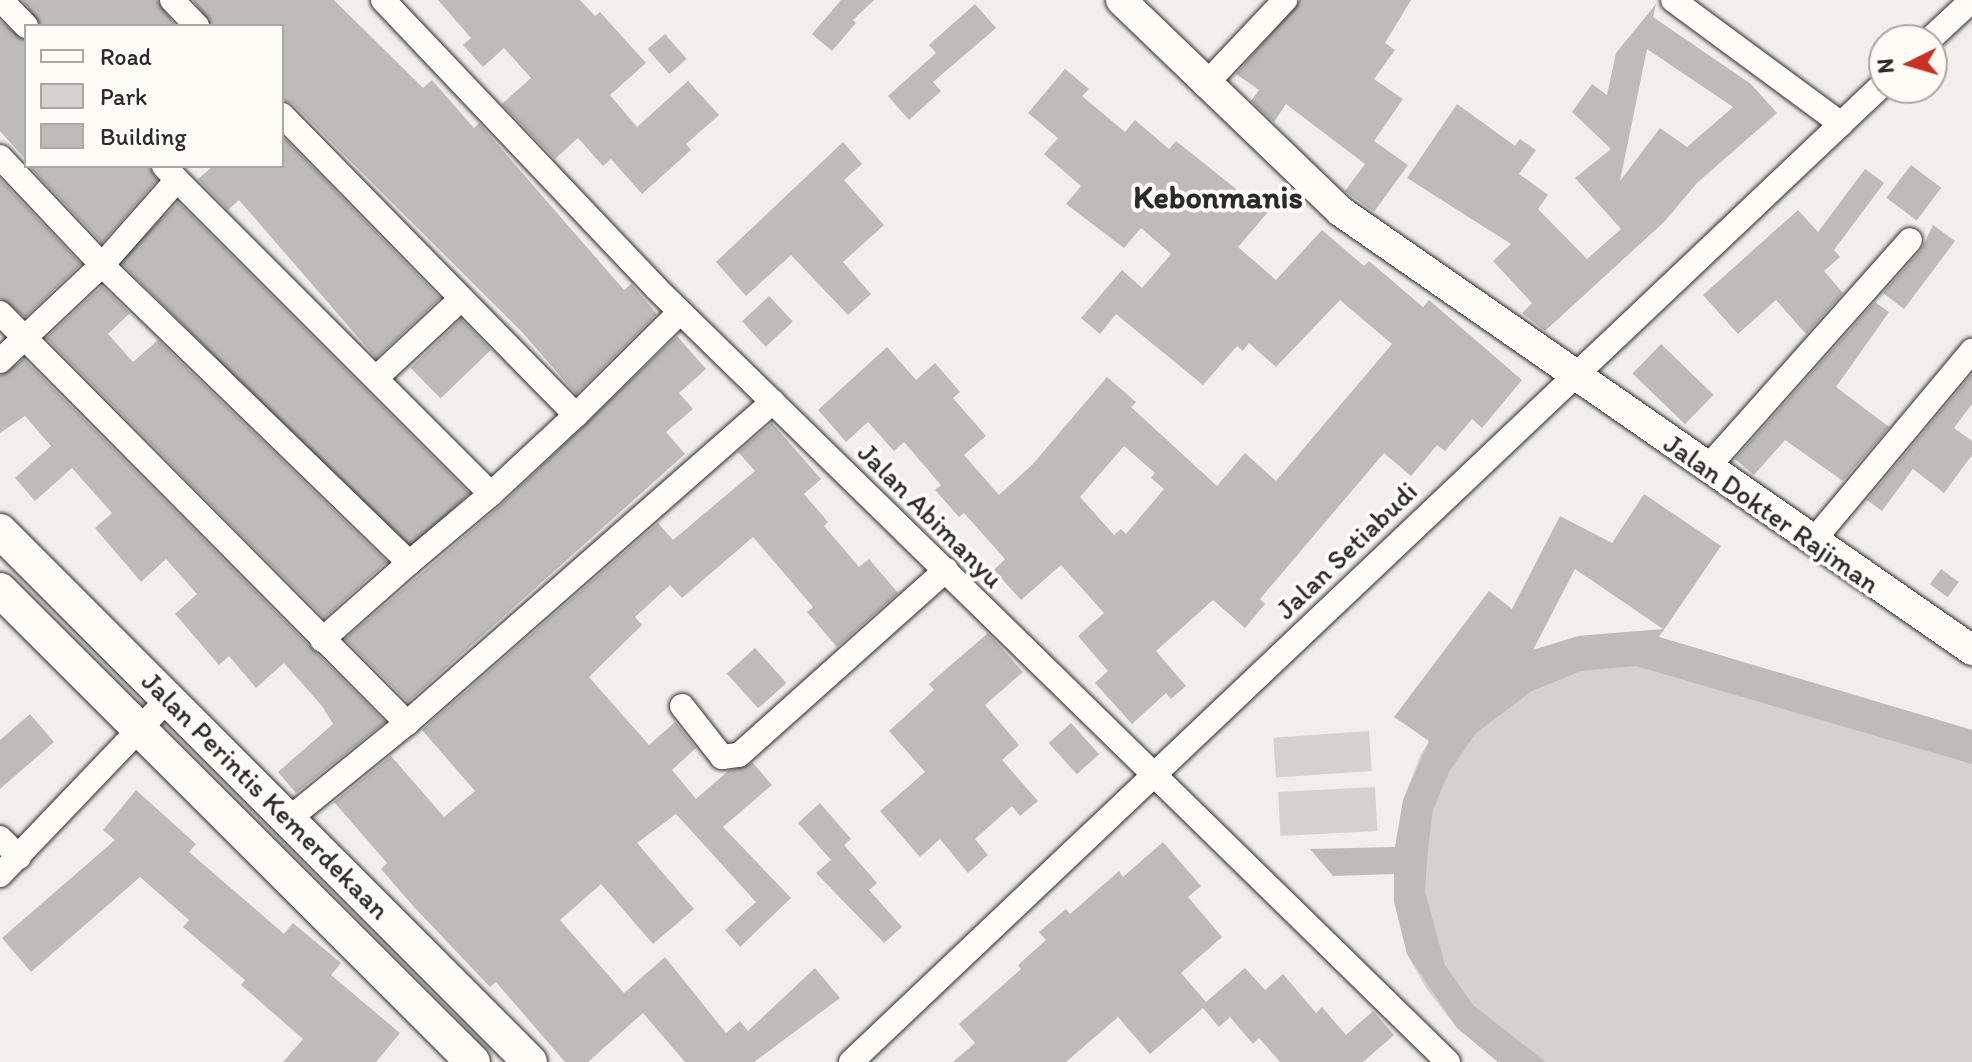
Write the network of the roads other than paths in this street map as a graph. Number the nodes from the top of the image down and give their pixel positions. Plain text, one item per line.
1 (1, 0) edge
2 (172, 0) edge
3 (383, 0) edge
4 (1121, 0) edge
5 (1285, 0) edge
6 (1673, 0) edge
7 (1972, 0) edge
8 (24, 24) edge
9 (195, 24) edge
10 (1946, 24) edge
11 (1205, 85) junction
12 (1868, 98) edge
13 (284, 117) edge
14 (1841, 124) junction
15 (0, 157) edge
16 (171, 173) edge
17 (1910, 240) dead end
18 (102, 265) junction
19 (459, 301) junction
20 (680, 312) junction
21 (0, 313) edge
22 (25, 338) junction
23 (1972, 351) edge
24 (0, 361) edge
25 (1573, 375) junction
26 (376, 378) junction
27 (773, 402) junction
28 (576, 415) junction
29 (1707, 468) junction
30 (491, 494) junction
31 (0, 531) edge
32 (1813, 541) junction
33 (409, 563) junction
34 (946, 570) junction
35 (0, 590) edge
36 (322, 640) junction
37 (1972, 650) edge
38 (169, 698) junction
39 (682, 706) dead end
40 (407, 723) junction
41 (139, 730) junction
42 (1151, 777) junction
43 (290, 818) junction
44 (0, 838) edge
45 (19, 857) junction
46 (0, 875) edge
47 (473, 1062) edge
48 (530, 1062) edge
49 (851, 1062) edge
50 (1448, 1062) edge

1 - 8 street
2 - 9 street
3 - 20 street, Jalan Abimanyu
4 - 11 street, Jalan Dokter Rajiman
5 - 11 street
6 - 14 street
7 - 10 street
11 - 25 street, Jalan Dokter Rajiman
12 - 14 street, Jalan Setiabudi
13 - 19 street
14 - 25 street, Jalan Setiabudi
15 - 18 street
16 - 18 street
16 - 26 street
17 - 29 street
18 - 22 street
18 - 33 street
19 - 26 street
19 - 28 street
20 - 27 street, Jalan Abimanyu
20 - 28 street
21 - 22 street
22 - 24 street
22 - 36 street
23 - 32 street
25 - 29 street, Jalan Dokter Rajiman
25 - 42 street, Jalan Setiabudi
26 - 30 street
27 - 34 street, Jalan Abimanyu
27 - 40 street
28 - 30 street
29 - 32 street, Jalan Dokter Rajiman
30 - 33 street
31 - 38 main road, Jalan Perintis Kemerdekaan
32 - 37 street, Jalan Dokter Rajiman
33 - 36 street
34 - 39 street
34 - 42 street, Jalan Abimanyu
35 - 41 main road, Jalan Perintis Kemerdekaan
36 - 40 street
38 - 41 street
38 - 43 main road, Jalan Perintis Kemerdekaan
40 - 43 street
41 - 45 street
41 - 47 main road, Jalan Perintis Kemerdekaan
42 - 49 street, Jalan Setiabudi
42 - 50 street, Jalan Abimanyu
43 - 48 main road, Jalan Perintis Kemerdekaan
44 - 45 street
45 - 46 street

